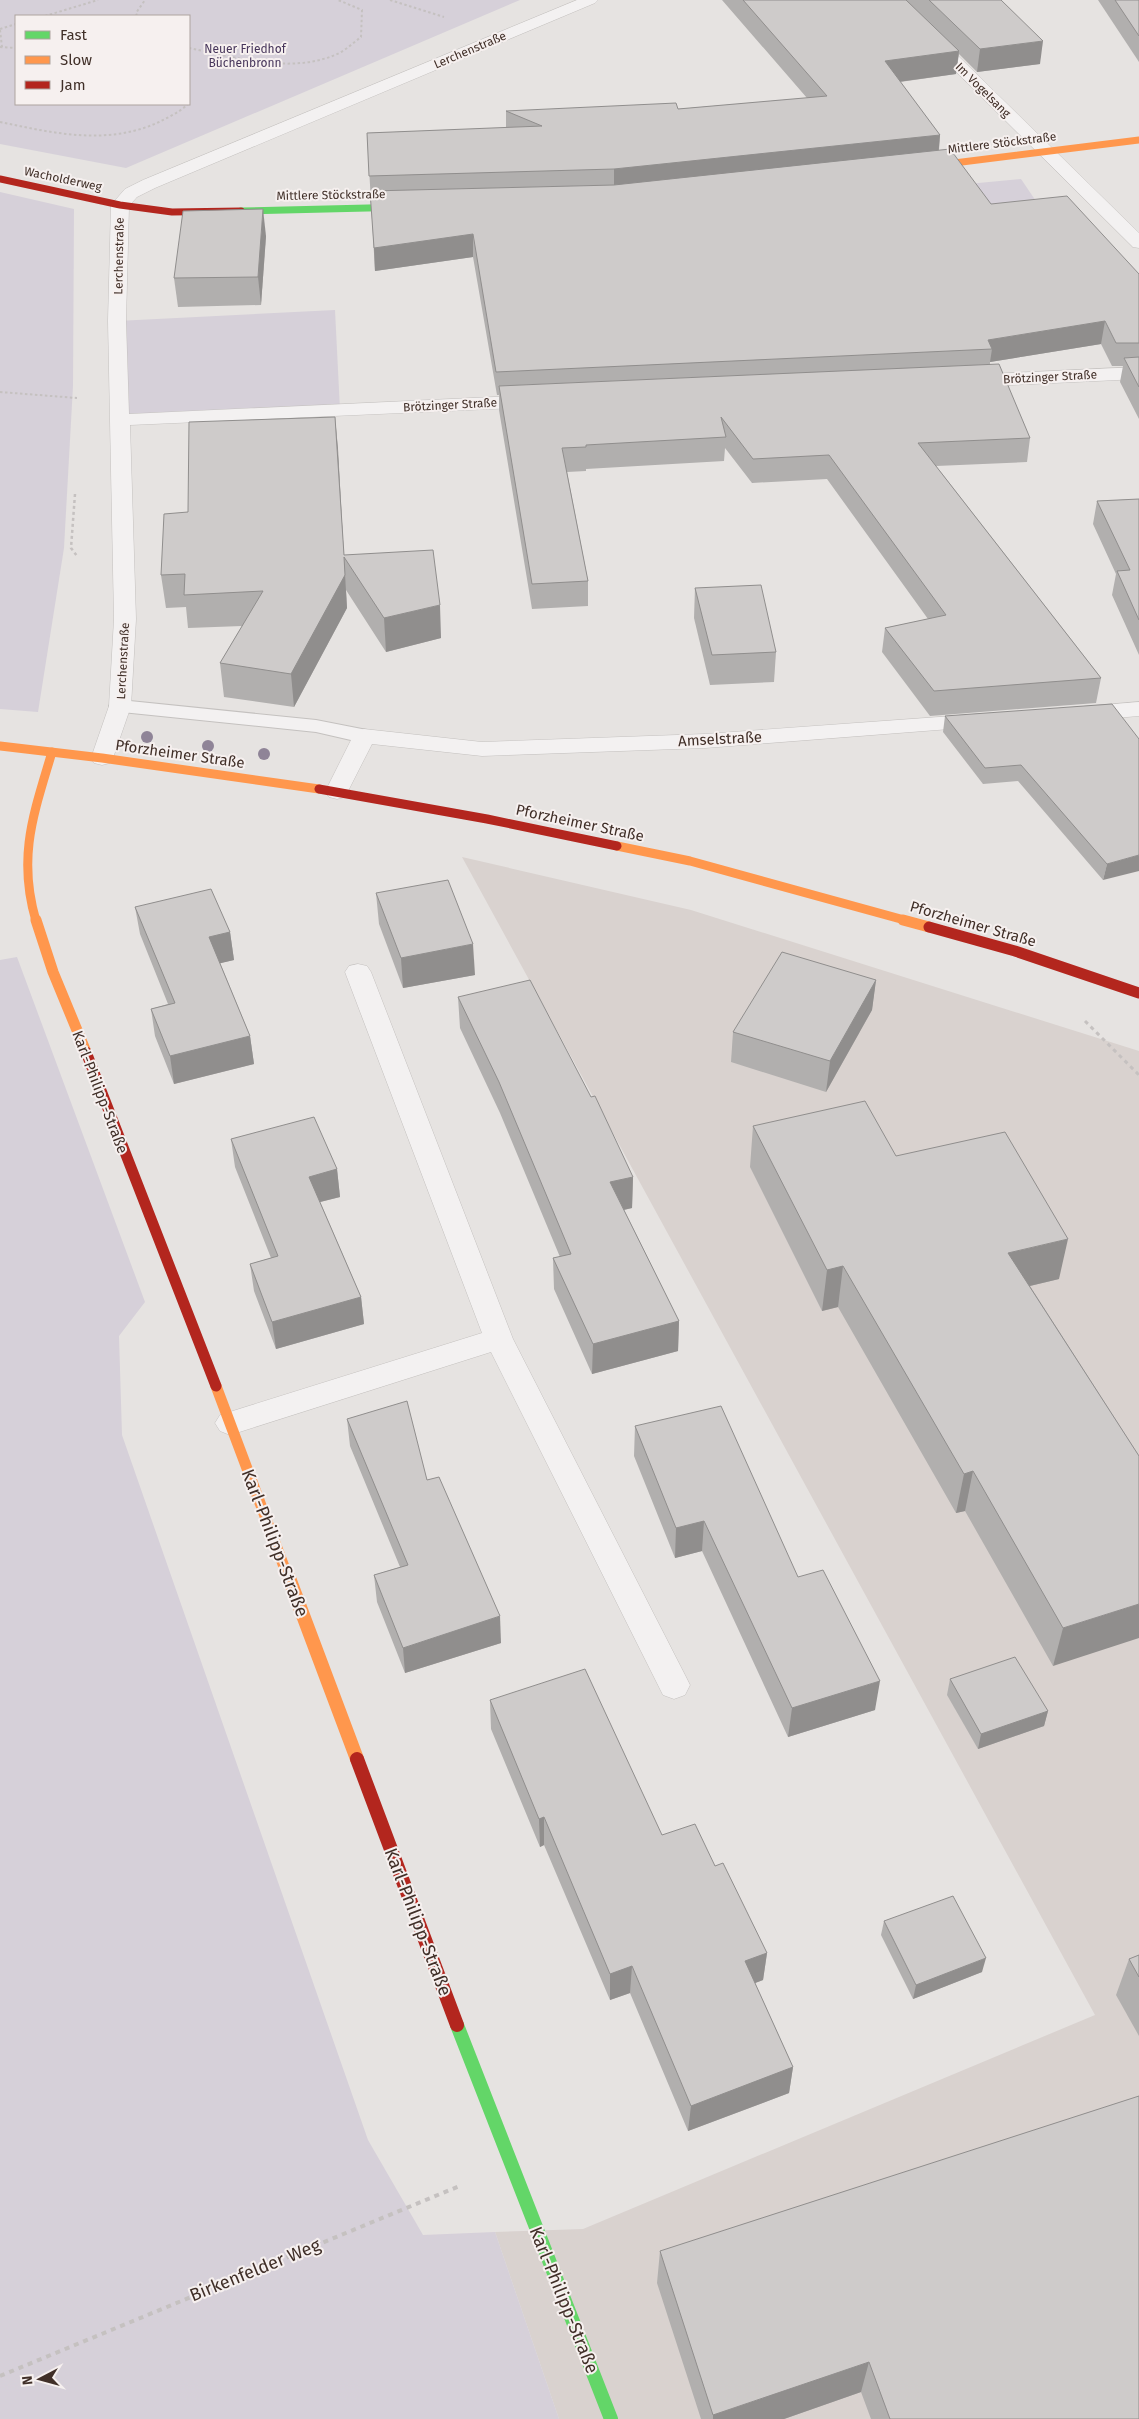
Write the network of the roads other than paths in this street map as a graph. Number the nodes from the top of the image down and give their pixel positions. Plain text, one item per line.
1 (590, 0) edge
2 (892, 0) edge
3 (1139, 140) edge
4 (1045, 151) junction
5 (914, 168) edge
6 (0, 179) edge
7 (120, 205) junction
8 (421, 207) edge
9 (1139, 243) edge
10 (1139, 373) edge
11 (949, 382) edge
12 (550, 400) edge
13 (121, 420) junction
14 (120, 706) junction
15 (1139, 709) edge
16 (1060, 715) edge
17 (1001, 720) edge
18 (364, 736) junction
19 (0, 746) edge
20 (52, 752) junction
21 (102, 758) junction
22 (336, 792) junction
23 (358, 972) dead end
24 (1139, 993) edge
25 (499, 1339) junction
26 (230, 1423) junction
27 (674, 1684) dead end
28 (611, 2419) edge

1 - 7 street, Lerchenstraße
2 - 4 street, Im Vogelsang
3 - 4 street, Mittlere Stöckstraße
4 - 5 street, Mittlere Stöckstraße
4 - 9 street, Im Vogelsang
6 - 7 street, Wacholderweg
7 - 8 street, Mittlere Stöckstraße
7 - 13 street, Lerchenstraße
10 - 11 street, Brötzinger Straße
12 - 13 street, Brötzinger Straße
13 - 14 street, Lerchenstraße
14 - 18 lane
14 - 21 street, Lerchenstraße
15 - 16 street
17 - 18 street, Amselstraße
18 - 22 street
19 - 20 street, Pforzheimer Straße
20 - 21 street, Pforzheimer Straße
20 - 26 street, Karl-Philipp-Straße
21 - 22 street, Pforzheimer Straße
22 - 24 street, Pforzheimer Straße
23 - 25 street
25 - 26 street
25 - 27 street
26 - 28 street, Karl-Philipp-Straße

